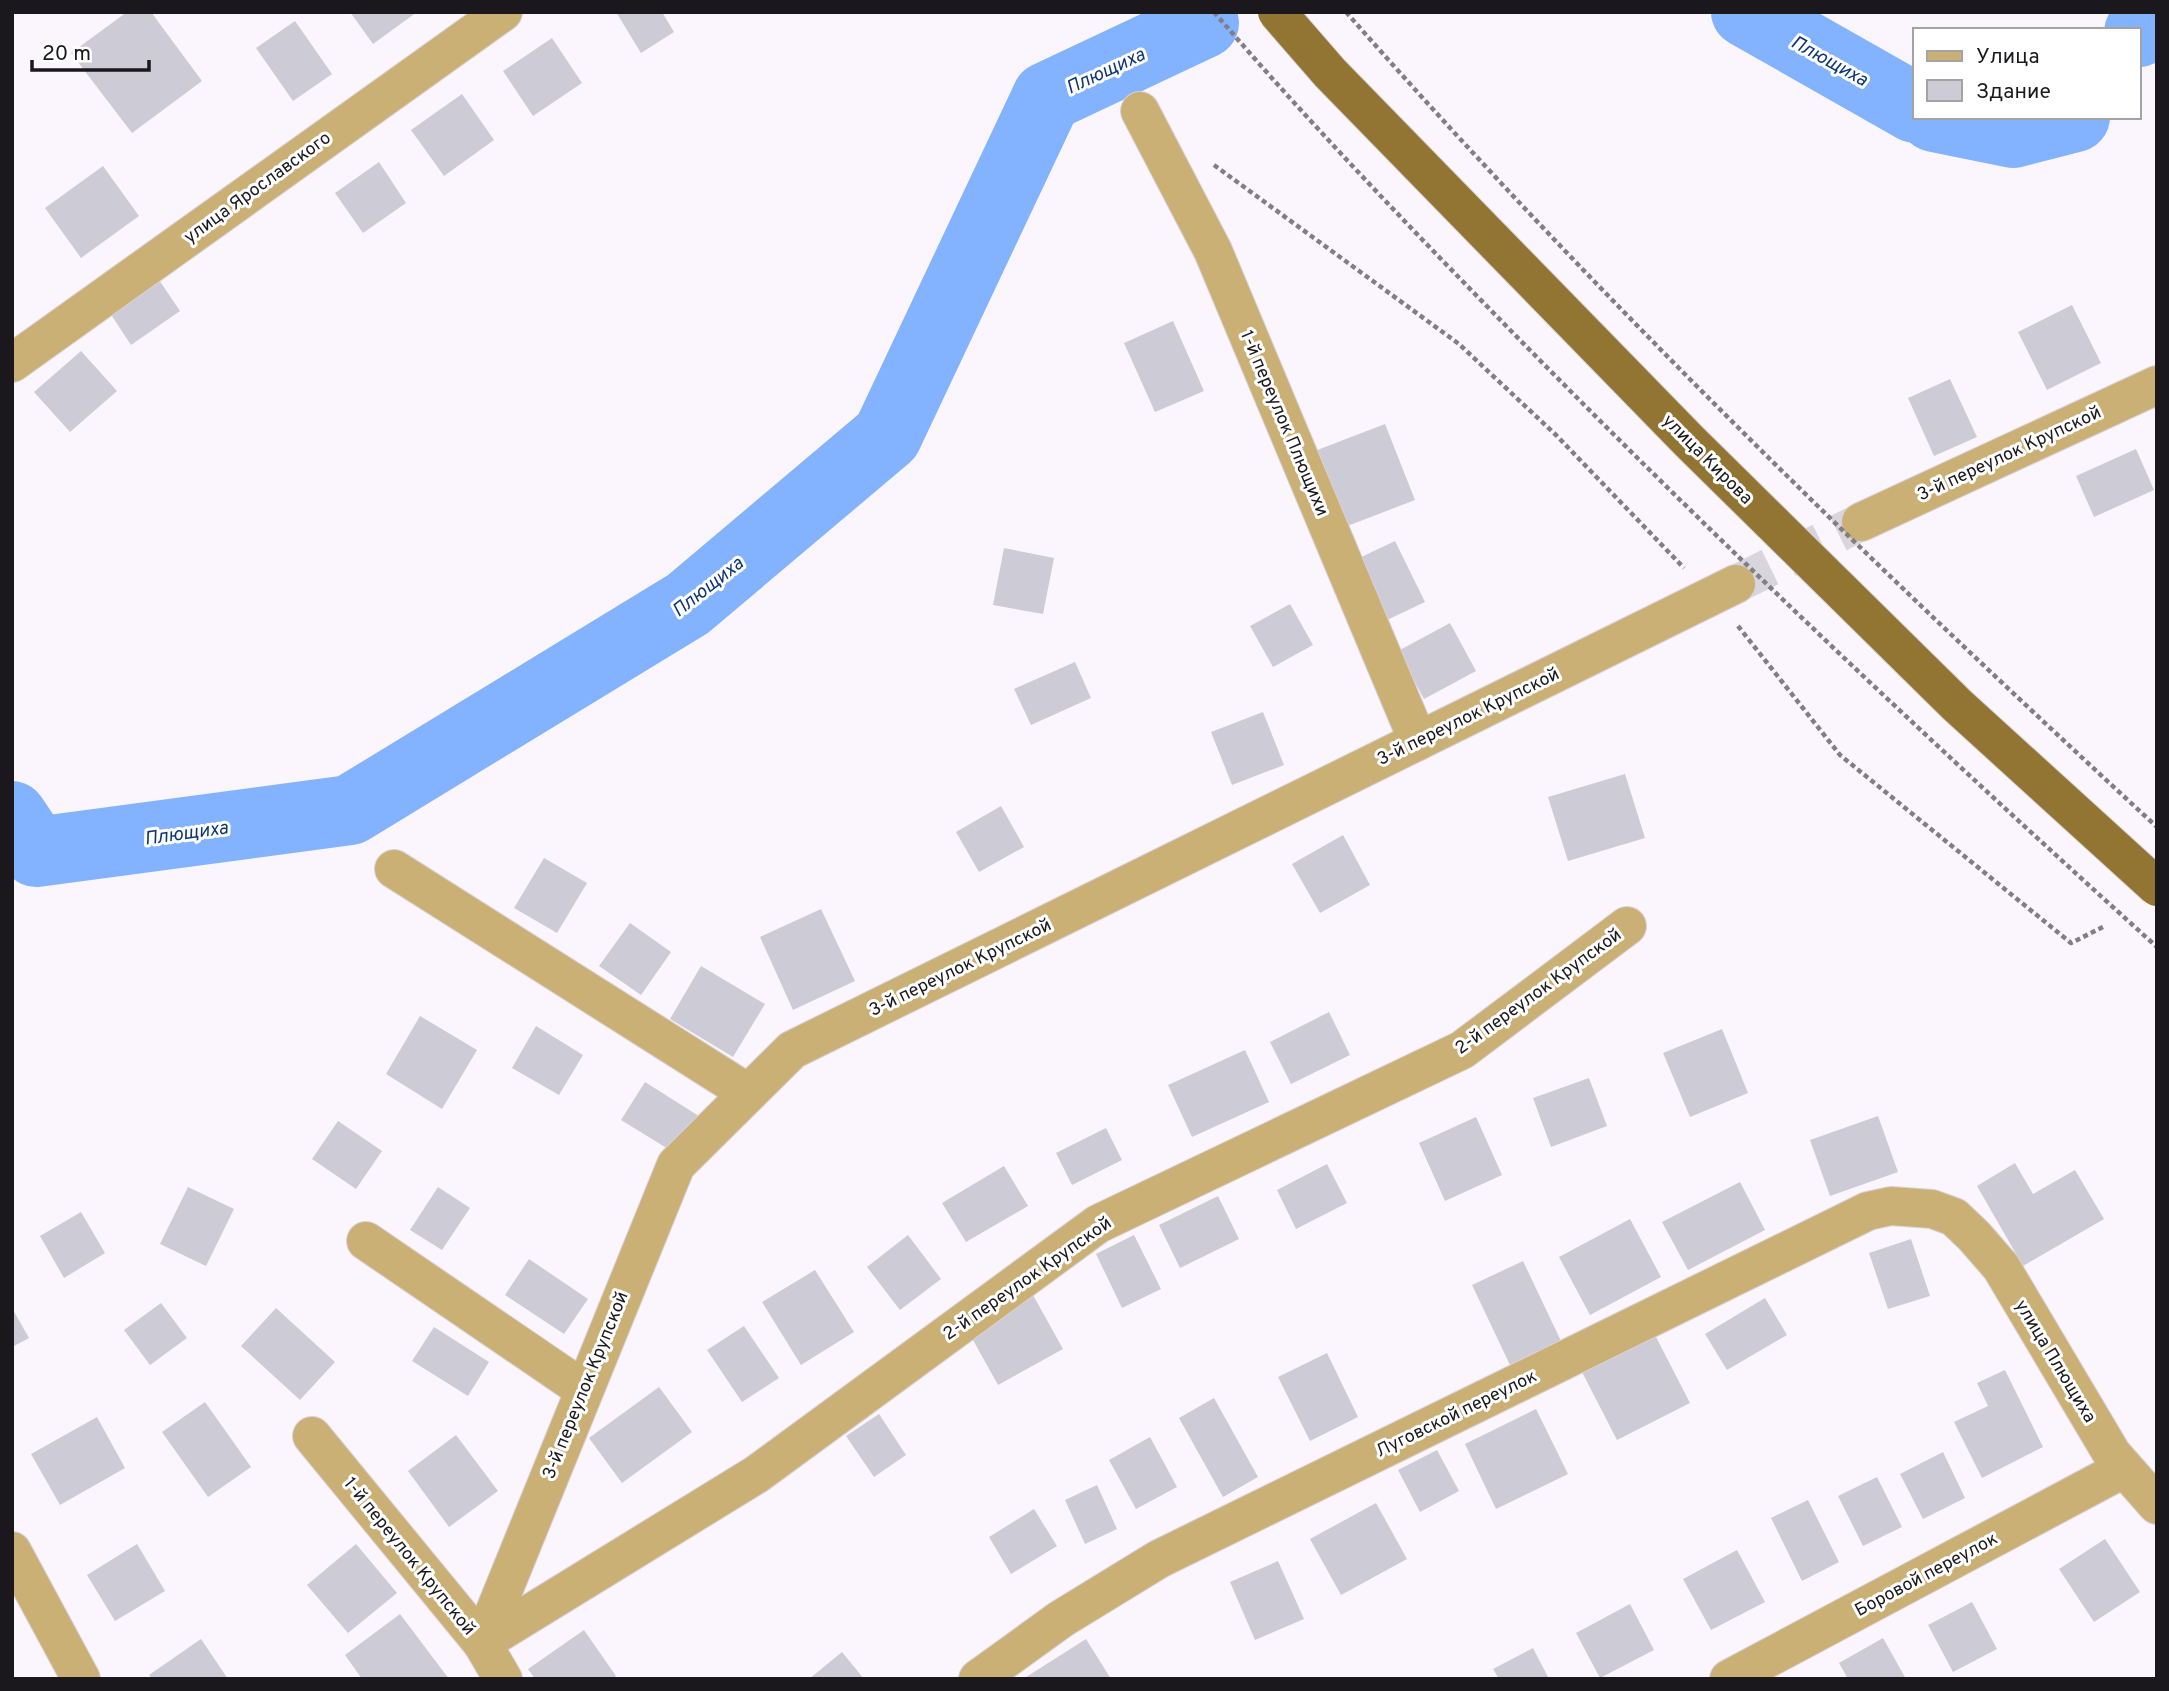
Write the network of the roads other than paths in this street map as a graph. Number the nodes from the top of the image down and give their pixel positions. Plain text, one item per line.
1 (503, 12) edge
2 (1277, 12) edge
3 (1140, 111) dead end
4 (12, 363) edge
5 (2157, 385) edge
6 (1861, 522) tunnel mouth
7 (1724, 590) tunnel mouth
8 (1418, 741) junction
9 (394, 869) dead end
10 (2157, 887) edge
11 (1627, 926) dead end
12 (748, 1093) junction
13 (1954, 1217) joint
14 (366, 1241) dead end
15 (583, 1389) junction
16 (312, 1436) dead end
17 (2123, 1469) junction
18 (2157, 1505) edge
19 (12, 1551) edge
20 (26, 1605) edge
21 (482, 1643) junction
22 (81, 1679) edge
23 (503, 1679) edge
24 (978, 1679) edge
25 (1729, 1679) edge

1 - 4 street, улица Ярославского
2 - 10 main road, улица Кирова, bridge
3 - 8 street, 1-й переулок Плющихи
5 - 6 street, 3-й переулок Крупской
7 - 8 street, 3-й переулок Крупской
8 - 12 street, 3-й переулок Крупской
9 - 12 street
11 - 21 street, 2-й переулок Крупской
12 - 15 street, 3-й переулок Крупской
13 - 17 street, улица Плющиха
13 - 24 street, Луговской переулок
14 - 15 street
15 - 21 street, 3-й переулок Крупской
16 - 21 street, 1-й переулок Крупской
17 - 18 street, улица Плющиха
17 - 25 street, Боровой переулок
19 - 20 street
20 - 22 street
21 - 23 street, 1-й переулок Крупской

